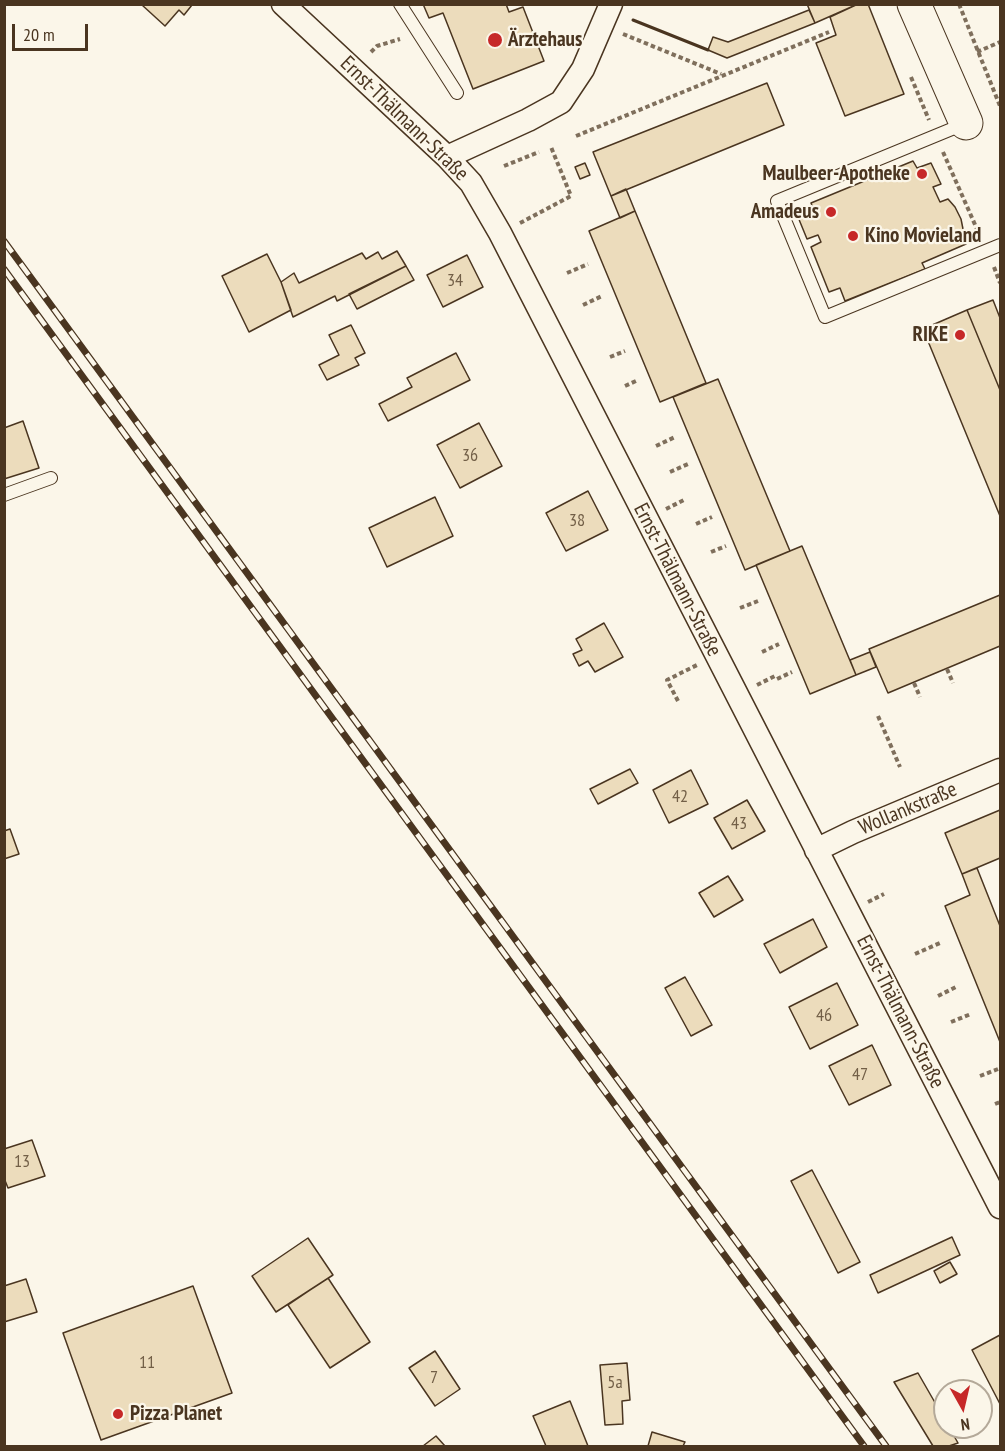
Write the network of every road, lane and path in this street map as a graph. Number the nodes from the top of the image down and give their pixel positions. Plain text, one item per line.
1 (283, 4) edge
2 (399, 4) edge
3 (611, 4) edge
4 (914, 4) edge
5 (958, 4) edge
6 (829, 32) dead end
7 (619, 33) dead end
8 (398, 40) dead end
9 (1000, 42) edge
10 (371, 52) dead end
11 (977, 52) junction
12 (722, 75) junction
13 (457, 93) dead end
14 (998, 95) edge
15 (1000, 106) edge
16 (966, 123) joint
17 (576, 136) dead end
18 (551, 147) dead end
19 (539, 152) dead end
20 (447, 157) junction
21 (504, 166) dead end
22 (500, 233) junction
23 (1000, 245) edge
24 (588, 264) dead end
25 (567, 273) dead end
26 (602, 296) dead end
27 (583, 304) dead end
28 (625, 351) dead end
29 (610, 357) dead end
30 (638, 380) dead end
31 (625, 386) dead end
32 (675, 437) dead end
33 (657, 446) dead end
34 (688, 464) dead end
35 (670, 472) dead end
36 (51, 477) dead end
37 (4, 495) edge
38 (712, 517) dead end
39 (696, 524) dead end
40 (726, 546) dead end
41 (711, 552) dead end
42 (758, 601) dead end
43 (740, 608) dead end
44 (779, 644) dead end
45 (762, 652) dead end
46 (700, 663) dead end
47 (947, 669) dead end
48 (792, 672) dead end
49 (777, 679) dead end
50 (914, 683) dead end
51 (953, 683) dead end
52 (920, 697) dead end
53 (678, 701) dead end
54 (878, 716) dead end
55 (900, 767) dead end
56 (1000, 770) edge
57 (816, 850) junction
58 (940, 943) dead end
59 (915, 954) dead end
60 (958, 986) dead end
61 (938, 996) dead end
62 (970, 1014) dead end
63 (951, 1022) dead end
64 (998, 1069) dead end
65 (980, 1076) dead end
66 (1000, 1207) edge

1 - 20 street, Ernst-Thälmann-Straße
2 - 13 lane
3 - 20 street
4 - 16 main road
5 - 11 path
6 - 12 path
7 - 12 path
8 - 10 path
9 - 11 path
11 - 14 path
12 - 17 path
14 - 15 path
16 - 23 lane
18 - 22 path
19 - 21 path
20 - 22 street, Ernst-Thälmann-Straße
22 - 57 street, Ernst-Thälmann-Straße
24 - 25 path
26 - 27 path
28 - 29 path
30 - 31 path
32 - 33 path
34 - 35 path
36 - 37 lane
38 - 39 path
40 - 41 path
42 - 43 path
44 - 45 path
46 - 53 path
47 - 51 path
48 - 49 path
50 - 52 path
54 - 55 path
56 - 57 street, Wollankstraße
57 - 66 street, Ernst-Thälmann-Straße
58 - 59 path
60 - 61 path
62 - 63 path
64 - 65 path

